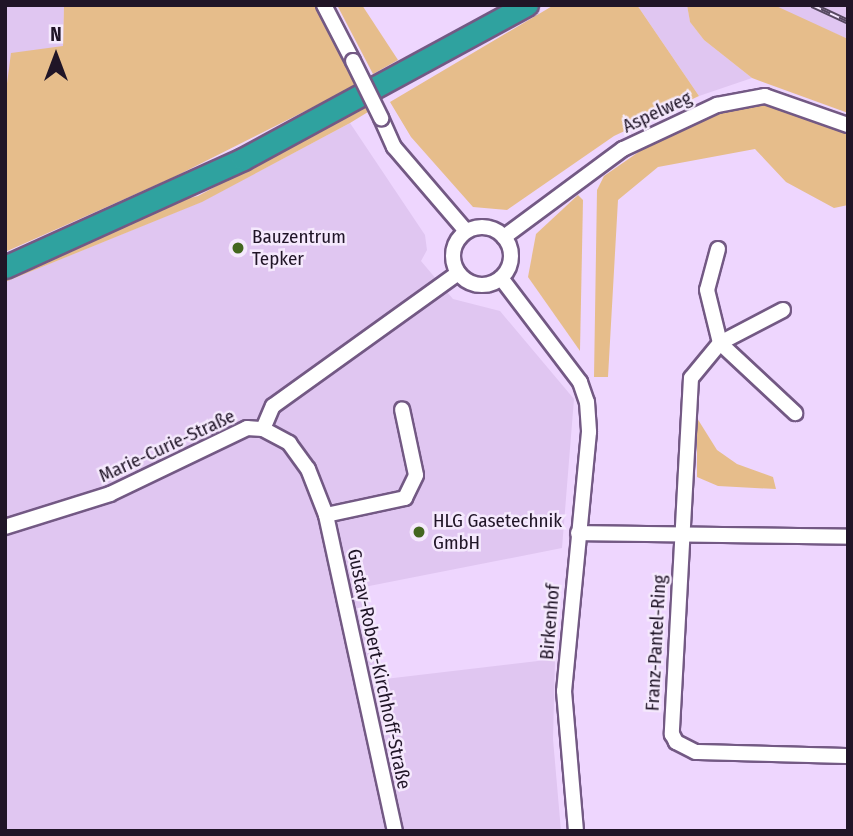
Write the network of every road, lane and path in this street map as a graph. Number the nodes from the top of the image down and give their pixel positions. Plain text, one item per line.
1 (324, 5) edge
2 (527, 5) edge
3 (848, 125) edge
4 (466, 231) junction
5 (504, 237) junction
6 (718, 249) dead end
7 (5, 267) edge
8 (458, 273) junction
9 (501, 278) junction
10 (783, 310) dead end
11 (720, 343) junction
12 (402, 409) dead end
13 (795, 413) dead end
14 (263, 429) junction
15 (326, 516) junction
16 (5, 527) edge
17 (578, 533) junction
18 (848, 537) edge
19 (680, 538) junction
20 (848, 756) edge
21 (395, 831) edge
22 (576, 831) edge

1 - 4 street, bridge
2 - 7 highway
3 - 5 street, Aspelweg
4 - 5 street
4 - 8 street
5 - 9 street
6 - 11 street
8 - 9 street
8 - 14 street, Marie-Curie-Straße
9 - 17 street, Birkenhof
10 - 11 street, Franz-Pantel-Ring
11 - 13 street
11 - 19 street, Franz-Pantel-Ring
12 - 15 street
14 - 15 street, Gustav-Robert-Kirchhoff-Straße
14 - 16 street, Marie-Curie-Straße
15 - 21 street, Gustav-Robert-Kirchhoff-Straße
17 - 19 street
17 - 22 street, Birkenhof
18 - 19 street
19 - 20 street, Franz-Pantel-Ring

